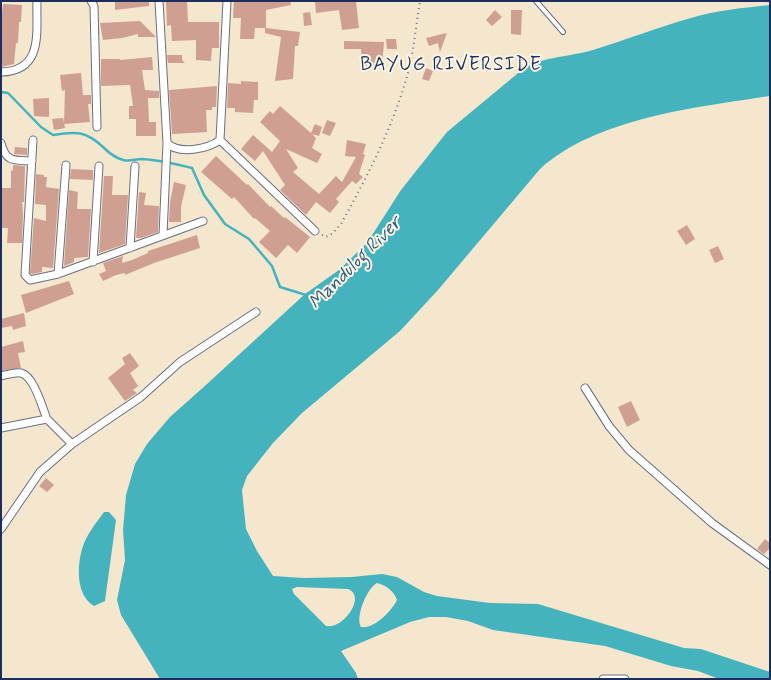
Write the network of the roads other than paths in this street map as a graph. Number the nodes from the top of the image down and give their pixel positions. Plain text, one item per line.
1 (37, 1) edge
2 (91, 1) edge
3 (159, 1) edge
4 (227, 1) edge
5 (536, 1) edge
6 (563, 32) dead end
7 (1, 72) edge
8 (97, 127) dead end
9 (33, 140) dead end
10 (220, 140) junction
11 (1, 143) edge
12 (167, 143) junction
13 (32, 160) junction
14 (66, 165) dead end
15 (99, 166) dead end
16 (135, 166) dead end
17 (203, 222) dead end
18 (315, 231) road end
19 (163, 235) junction
20 (130, 248) junction
21 (93, 262) junction
22 (58, 274) junction
23 (256, 312) dead end
24 (1, 376) edge
25 (585, 388) dead end
26 (47, 419) junction
27 (1, 428) edge
28 (72, 444) junction
29 (1, 529) edge
30 (770, 566) edge
31 (603, 679) edge
32 (625, 679) edge

1 - 7 street
2 - 8 street
3 - 12 street
4 - 10 street
5 - 6 lane
9 - 13 street
10 - 12 street
10 - 18 street
11 - 13 street
12 - 19 street
13 - 22 street
14 - 22 street
15 - 21 street
16 - 20 street
17 - 19 street
19 - 20 street
20 - 21 street
21 - 22 street
23 - 28 street
24 - 26 street
25 - 30 street
26 - 27 street
26 - 28 street
28 - 29 street
31 - 32 street

